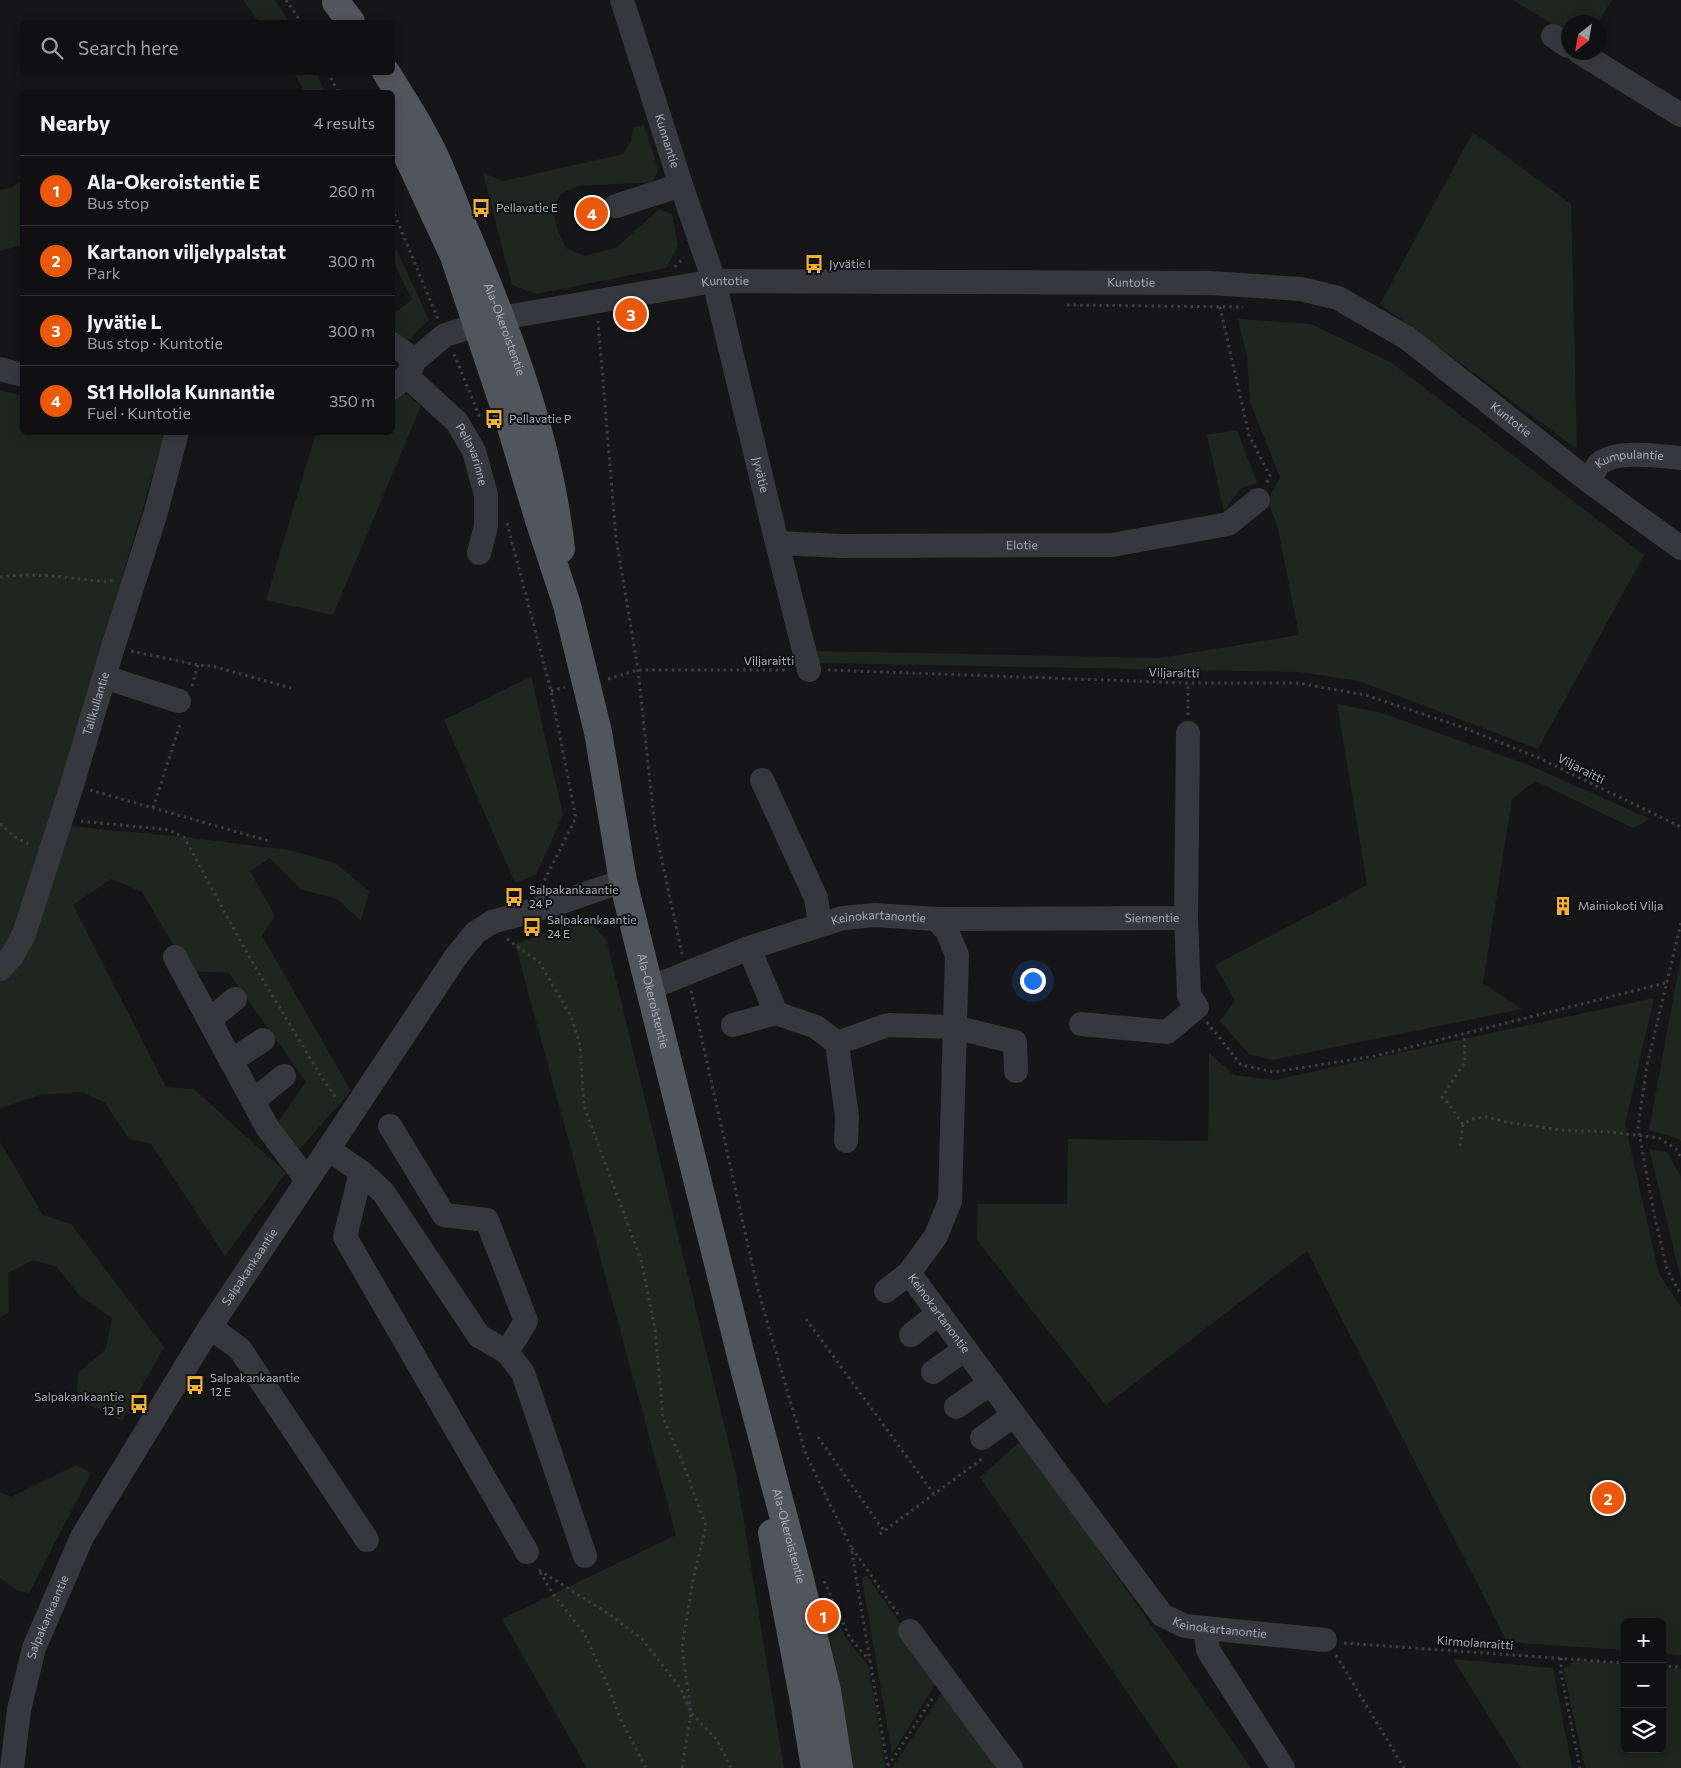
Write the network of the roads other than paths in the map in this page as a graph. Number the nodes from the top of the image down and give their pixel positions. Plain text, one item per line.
1 (622, 0) edge
2 (1592, 60) edge
3 (370, 75) edge
4 (388, 75) edge
5 (377, 90) edge
6 (1681, 115) edge
7 (395, 129) edge
8 (681, 186) junction
9 (616, 206) dead end
10 (714, 281) junction
11 (489, 322) junction
12 (395, 351) edge
13 (0, 369) edge
14 (20, 374) edge
15 (405, 375) edge
16 (176, 435) edge
17 (1681, 458) edge
18 (1590, 482) junction
19 (1258, 500) road end
20 (777, 543) junction
21 (1681, 548) edge
22 (479, 553) dead end
23 (809, 670) road end
24 (104, 677) junction
25 (184, 701) road end
26 (1188, 733) road end
27 (762, 780) dead end
28 (623, 881) junction
29 (1186, 918) junction
30 (936, 919) junction
31 (820, 924) junction
32 (749, 948) junction
33 (175, 958) dead end
34 (0, 969) edge
35 (650, 988) junction
36 (235, 999) dead end
37 (776, 1013) junction
38 (209, 1020) junction
39 (1081, 1024) dead end
40 (732, 1025) dead end
41 (954, 1027) junction
42 (263, 1040) dead end
43 (837, 1043) junction
44 (231, 1061) junction
45 (1016, 1071) dead end
46 (284, 1076) dead end
47 (253, 1101) junction
48 (390, 1126) dead end
49 (846, 1141) dead end
50 (328, 1149) junction
51 (361, 1172) junction
52 (307, 1180) junction
53 (909, 1273) junction
54 (886, 1291) dead end
55 (939, 1313) junction
56 (210, 1327) junction
57 (912, 1335) dead end
58 (965, 1349) junction
59 (507, 1352) junction
60 (743, 1364) junction
61 (933, 1372) dead end
62 (991, 1383) junction
63 (956, 1407) dead end
64 (1014, 1415) junction
65 (984, 1447) road end
66 (368, 1540) dead end
67 (585, 1556) dead end
68 (533, 1561) road end
69 (1205, 1628) junction
70 (910, 1632) road end
71 (1327, 1642) road end
72 (12, 1768) edge
73 (815, 1768) edge
74 (839, 1768) edge
75 (1011, 1768) edge
76 (1283, 1768) edge

1 - 8 street, Kunnantie
2 - 6 street
3 - 5 main road
4 - 11 main road, Ala-Okeroistentie
7 - 11 main road, Ala-Okeroistentie
8 - 9 street
8 - 10 street, Kunnantie
10 - 11 street, Kuntotie
10 - 18 street, Kuntotie
10 - 20 street, Jyvätie
11 - 15 street, Kuntotie
11 - 28 main road, Ala-Okeroistentie
12 - 15 street, Pellavarinne
13 - 14 street
15 - 22 street, Pellavarinne
16 - 24 street, Tallkullantie
17 - 18 street, Kumpulantie
18 - 21 street, Kuntotie
19 - 20 street, Elotie
20 - 23 street, Jyvätie
24 - 25 street
24 - 34 street, Tallkullantie
26 - 29 street, Siementie
27 - 31 street
28 - 35 main road, Ala-Okeroistentie
28 - 50 street, Salpakankaantie
29 - 30 street, Siementie
29 - 39 street
30 - 31 street, Keinokartanontie
30 - 41 street, Keinokartanontie
31 - 32 street, Keinokartanontie
32 - 35 street, Keinokartanontie
32 - 37 street
33 - 38 street
35 - 60 main road, Ala-Okeroistentie
36 - 38 street
37 - 40 street
37 - 43 street
38 - 44 street
41 - 43 street
41 - 45 street
41 - 53 street, Keinokartanontie
42 - 44 street
43 - 49 street
44 - 47 street
46 - 47 street
47 - 52 street
48 - 59 street
50 - 51 street
50 - 52 street, Salpakankaantie
51 - 59 street
51 - 68 street
52 - 56 street, Salpakankaantie
53 - 54 street
53 - 55 street, Keinokartanontie
55 - 57 street
55 - 58 street, Keinokartanontie
56 - 66 street
56 - 72 street, Salpakankaantie
58 - 61 street
58 - 62 street, Keinokartanontie
59 - 67 street
60 - 73 main road, Ala-Okeroistentie
60 - 74 main road, Ala-Okeroistentie
62 - 63 street
62 - 64 street, Keinokartanontie
64 - 65 street
64 - 69 street, Keinokartanontie
69 - 71 street, Keinokartanontie
69 - 76 street
70 - 75 street

